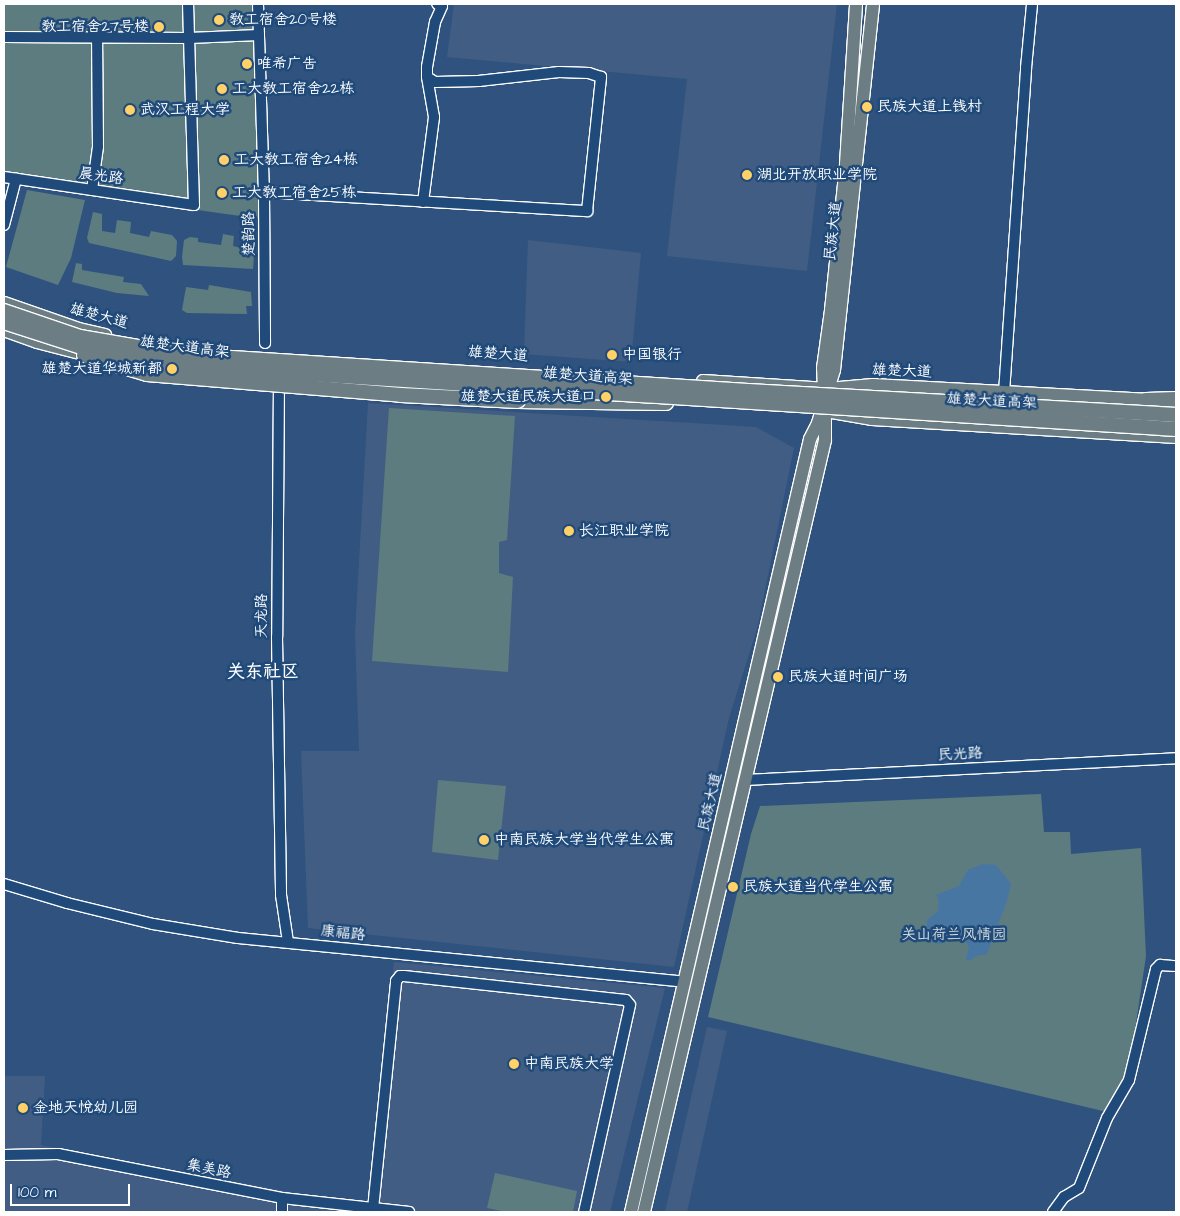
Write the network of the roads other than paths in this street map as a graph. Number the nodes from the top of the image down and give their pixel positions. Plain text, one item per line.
1 (188, 4) edge
2 (258, 4) edge
3 (856, 4) edge
4 (873, 4) edge
5 (1032, 4) edge
6 (441, 5) edge
7 (259, 35) junction
8 (97, 36) junction
9 (4, 37) edge
10 (189, 38) junction
11 (427, 77) junction
12 (4, 177) edge
13 (16, 179) junction
14 (92, 190) junction
15 (264, 192) junction
16 (424, 202) junction
17 (4, 225) edge
18 (4, 303) edge
19 (4, 311) edge
20 (4, 322) edge
21 (4, 330) edge
22 (28, 331) junction
23 (265, 343) dead end
24 (279, 379) junction
25 (1004, 393) junction
26 (1176, 399) edge
27 (825, 400) junction
28 (1146, 400) junction
29 (666, 403) junction
30 (1176, 407) edge
31 (1176, 414) edge
32 (1176, 429) edge
33 (1176, 437) edge
34 (1176, 758) edge
35 (745, 780) junction
36 (4, 884) edge
37 (288, 942) junction
38 (1176, 966) edge
39 (684, 982) junction
40 (4, 1155) edge
41 (282, 1198) junction
42 (373, 1209) junction
43 (282, 1212) edge
44 (409, 1212) edge
45 (584, 1212) edge
46 (631, 1212) edge
47 (644, 1212) edge
48 (1053, 1212) edge

1 - 10 street
2 - 7 street, 楚韵路
3 - 27 main road, 民族大道
4 - 27 main road, 民族大道
5 - 25 street
6 - 11 street
7 - 10 street
7 - 15 street, 楚韵路
8 - 9 street
8 - 10 street
8 - 14 street
10 - 14 street, 晨光路
11 - 16 street
11 - 16 street
12 - 13 street, 晨光路
13 - 14 street, 晨光路
13 - 17 street
15 - 16 street
15 - 23 street, 楚韵路
18 - 27 main road, 雄楚大道
19 - 31 highway, 雄楚大道高架, bridge
20 - 22 highway, 雄楚大道高架, bridge
21 - 24 main road, 雄楚大道
22 - 29 highway, bridge
22 - 32 highway, 雄楚大道高架, bridge
24 - 29 main road, 雄楚大道
24 - 37 street, 天龙路
25 - 27 main road, 雄楚大道
25 - 28 main road, 雄楚大道
26 - 28 highway
27 - 29 main road, 雄楚大道
27 - 33 main road, 雄楚大道
27 - 35 main road, 民族大道
27 - 39 main road, 民族大道
28 - 30 main road, 雄楚大道
34 - 35 street, 民光路
35 - 47 main road, 民族大道
36 - 37 street, 康福路
37 - 39 street, 康福路
38 - 48 street
39 - 46 main road, 民族大道
40 - 41 street, 集美路
41 - 42 street, 集美路
41 - 43 street
42 - 44 street, 集美路
42 - 45 street

